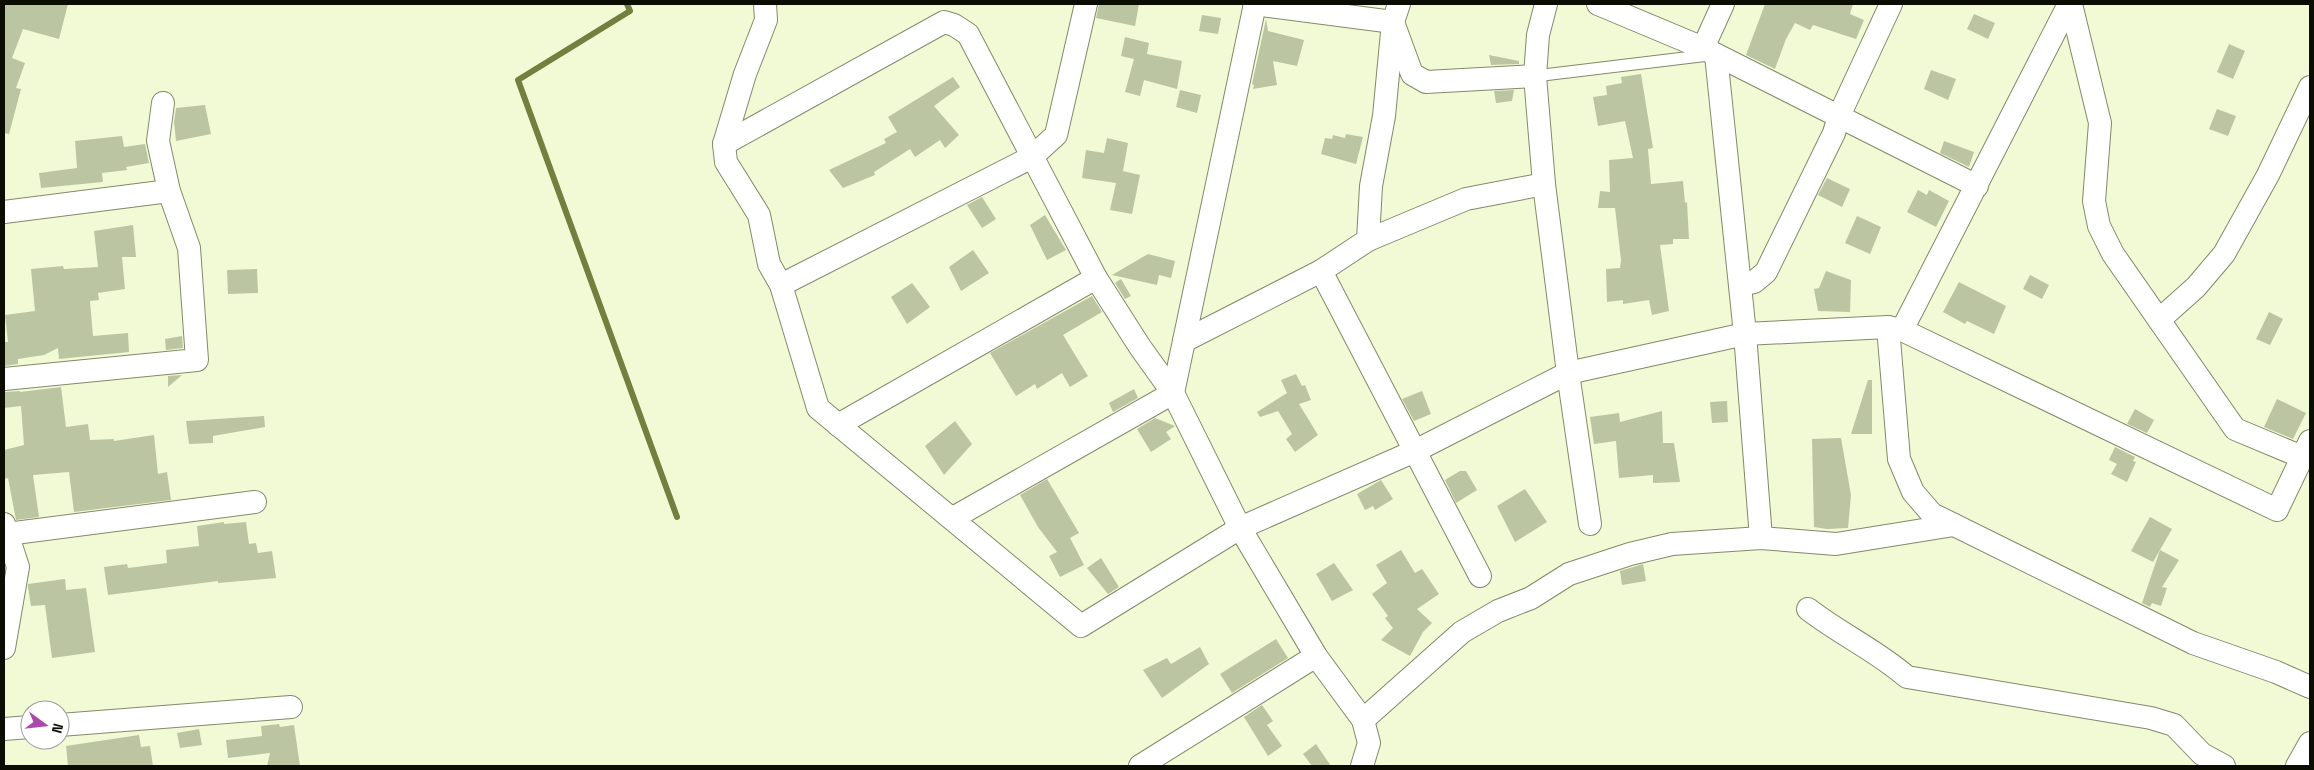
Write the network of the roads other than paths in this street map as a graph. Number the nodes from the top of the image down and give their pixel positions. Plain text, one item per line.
1 (765, 4) edge
2 (1086, 4) edge
3 (1254, 4) edge
4 (1546, 4) edge
5 (1598, 4) edge
6 (1723, 4) edge
7 (1891, 4) edge
8 (2070, 4) edge
9 (1396, 13) edge
10 (1696, 51) junction
11 (1535, 76) junction
12 (2310, 87) edge
13 (162, 103) dead end
14 (1840, 116) junction
15 (724, 144) junction
16 (1032, 157) junction
17 (1544, 184) junction
18 (1977, 186) junction
19 (169, 191) junction
20 (4, 212) edge
21 (1368, 240) junction
22 (1321, 271) junction
23 (1096, 278) junction
24 (781, 284) junction
25 (1740, 285) junction
26 (2159, 320) junction
27 (1895, 328) junction
28 (1745, 334) junction
29 (1184, 341) junction
30 (1568, 373) junction
31 (4, 379) edge
32 (1173, 393) junction
33 (838, 425) junction
34 (2306, 449) edge
35 (1415, 451) junction
36 (255, 502) dead end
37 (953, 518) junction
38 (1590, 524) dead end
39 (1954, 525) junction
40 (1240, 528) junction
41 (5, 529) edge
42 (1761, 538) junction
43 (11, 569) edge
44 (1480, 576) dead end
45 (1808, 608) dead end
46 (4, 648) edge
47 (1316, 656) junction
48 (2310, 687) edge
49 (291, 707) dead end
50 (1363, 720) junction
51 (70, 724) edge
52 (20, 728) edge
53 (4, 729) edge
54 (2310, 743) edge
55 (1140, 766) edge
56 (1362, 766) edge
57 (2224, 766) edge
58 (2296, 766) edge

1 - 15 street
2 - 16 street
3 - 9 street
3 - 29 street
4 - 11 street
5 - 10 street
6 - 10 street
7 - 14 street
8 - 18 street
8 - 26 street
9 - 11 street
9 - 21 street
10 - 11 lane
10 - 14 street
10 - 25 street
11 - 17 street
12 - 26 street
13 - 19 street
14 - 18 street
14 - 25 street
15 - 16 street
15 - 24 street
16 - 23 street
16 - 24 street
17 - 21 street
17 - 30 street
18 - 27 street
19 - 20 street
19 - 31 street
21 - 22 street
22 - 29 street
22 - 35 street
23 - 32 street
23 - 33 street
24 - 33 street
25 - 28 street
26 - 34 street
27 - 28 street
27 - 34 street
27 - 39 street
28 - 30 street
28 - 42 street
29 - 32 street
30 - 35 street
30 - 38 street
32 - 37 street
32 - 40 street
33 - 37 street
35 - 40 street
35 - 44 street
36 - 41 street
37 - 40 street
39 - 42 street
39 - 48 street
40 - 47 street
41 - 43 street
42 - 50 street
43 - 46 street
45 - 57 street
47 - 50 street
47 - 55 street
49 - 51 street
50 - 56 street
52 - 53 street
54 - 58 street

